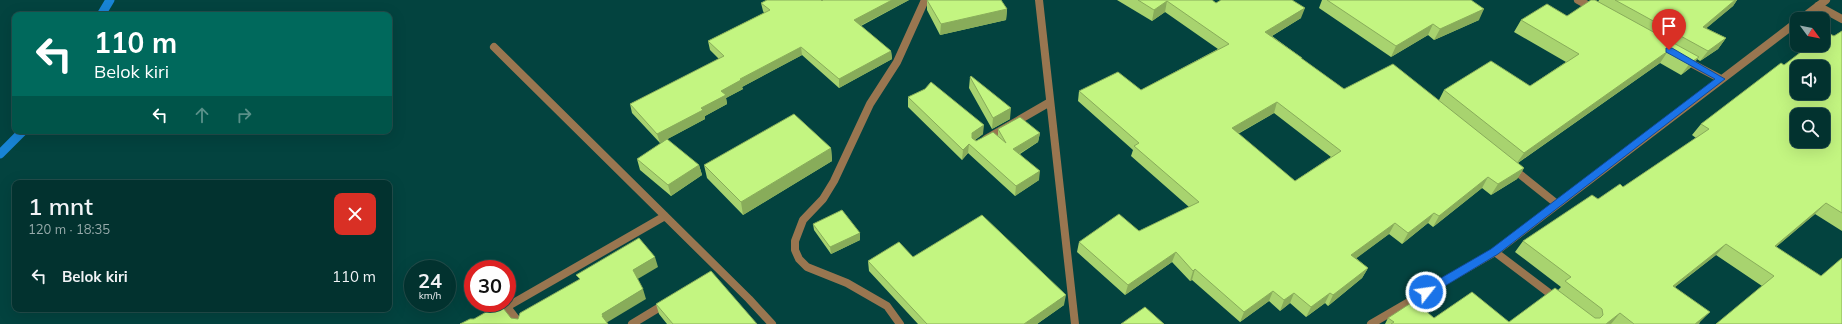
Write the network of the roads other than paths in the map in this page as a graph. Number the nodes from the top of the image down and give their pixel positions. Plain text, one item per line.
1 (925, 0) edge
2 (1039, 0) edge
3 (1578, 0) edge
4 (1826, 0) edge
5 (1818, 6) junction
6 (1598, 11) edge
7 (1810, 12) edge
8 (1842, 19) edge
9 (1790, 27) edge
10 (494, 48) dead end
11 (1680, 56) edge
12 (1721, 79) junction
13 (1050, 102) junction
14 (976, 145) edge
15 (1508, 164) edge
16 (1557, 204) junction
17 (664, 216) junction
18 (1495, 252) junction
19 (673, 300) edge
20 (516, 302) edge
21 (1564, 305) edge
22 (499, 312) edge
23 (512, 312) edge
24 (477, 324) edge
25 (520, 324) edge
26 (632, 324) edge
27 (772, 324) edge
28 (900, 324) edge
29 (1075, 324) edge
30 (1371, 324) edge

1 - 28 street
2 - 13 street
3 - 6 street
4 - 5 street
5 - 7 street
5 - 8 street
9 - 12 street
10 - 17 street
11 - 12 street
12 - 16 street
13 - 14 street
13 - 29 street
15 - 16 street
16 - 18 street
17 - 20 street
17 - 27 street
18 - 21 street
18 - 30 street
19 - 26 street
22 - 24 street
23 - 25 street

